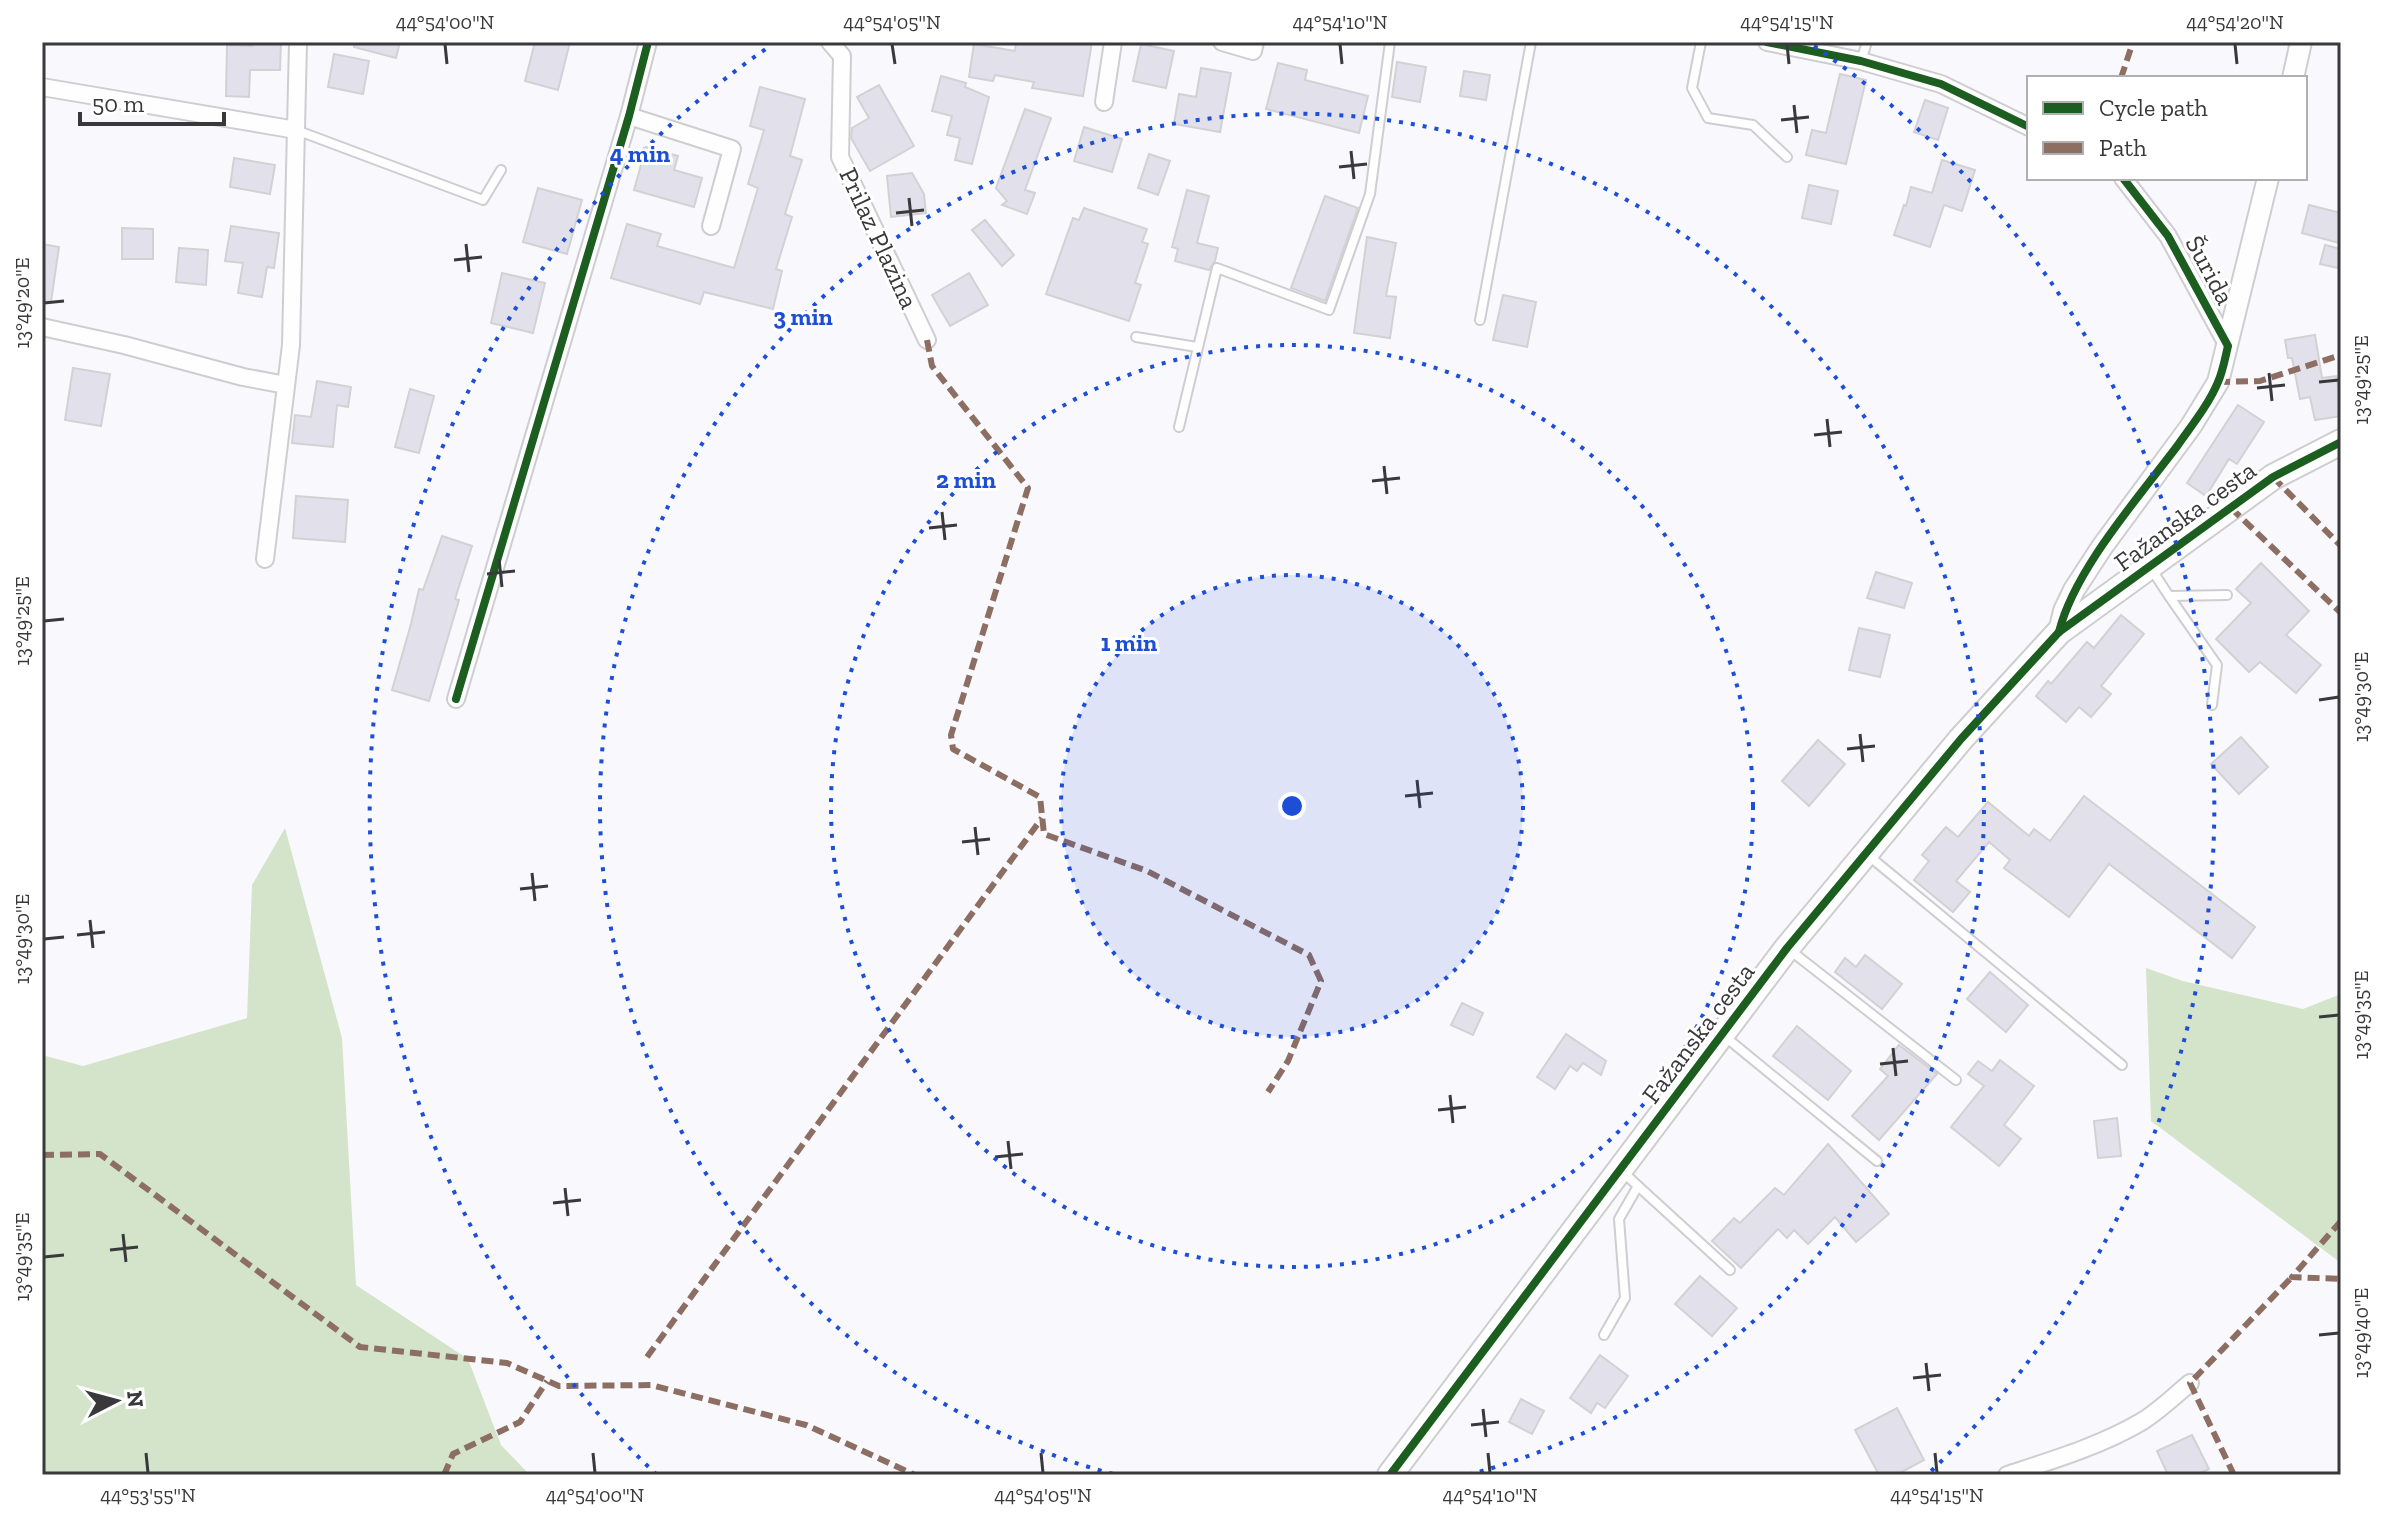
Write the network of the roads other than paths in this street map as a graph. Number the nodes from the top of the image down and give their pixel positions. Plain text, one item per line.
1 (298, 42) edge
2 (648, 42) edge
3 (830, 42) edge
4 (1113, 42) edge
5 (1222, 42) edge
6 (1255, 42) edge
7 (1390, 42) edge
8 (1531, 42) edge
9 (1701, 42) edge
10 (1767, 42) edge
11 (1867, 42) edge
12 (2301, 42) edge
13 (1861, 61) junction
14 (2293, 76) edge
15 (42, 87) edge
16 (1104, 102) dead end
17 (629, 116) junction
18 (2027, 126) edge
19 (296, 130) junction
20 (1787, 157) dead end
21 (501, 170) dead end
22 (2125, 180) edge
23 (2268, 180) edge
24 (711, 226) dead end
25 (1480, 320) dead end
26 (42, 327) edge
27 (1136, 337) dead end
28 (927, 340) dead end
29 (2228, 346) junction
30 (1197, 347) junction
31 (286, 385) junction
32 (1179, 427) dead end
33 (2341, 442) edge
34 (265, 559) dead end
35 (2150, 567) junction
36 (2227, 595) dead end
37 (2169, 596) junction
38 (2059, 632) junction
39 (456, 699) dead end
40 (2212, 705) dead end
41 (1866, 853) junction
42 (1787, 948) junction
43 (1722, 1034) junction
44 (2122, 1065) dead end
45 (1956, 1080) dead end
46 (1877, 1161) dead end
47 (1629, 1178) junction
48 (1730, 1270) dead end
49 (1604, 1335) dead end
50 (2190, 1383) dead end
51 (1390, 1475) edge
52 (2007, 1475) edge

1 - 19 street
2 - 17 street
3 - 28 street, Prilaz Plazina
4 - 16 street
5 - 6 street
7 - 30 lane
8 - 25 lane
9 - 20 lane
10 - 13 street
11 - 13 lane
12 - 14 street
13 - 18 street
15 - 19 street
17 - 24 street
17 - 39 street
19 - 21 lane
19 - 31 street
22 - 29 street, Šurida
23 - 29 street, Fažanska cesta
26 - 31 street
27 - 30 lane
29 - 38 street, Fažanska cesta
30 - 32 lane
31 - 34 street
33 - 35 main road, Fažanska cesta
35 - 37 lane
35 - 38 main road, Fažanska cesta
36 - 37 lane
37 - 40 lane
38 - 41 main road, Fažanska cesta
41 - 42 main road, Fažanska cesta
41 - 44 lane
42 - 43 main road, Fažanska cesta
42 - 45 lane
43 - 46 lane
43 - 47 main road, Fažanska cesta
47 - 48 lane
47 - 49 lane
47 - 51 main road, Fažanska cesta
50 - 52 street

